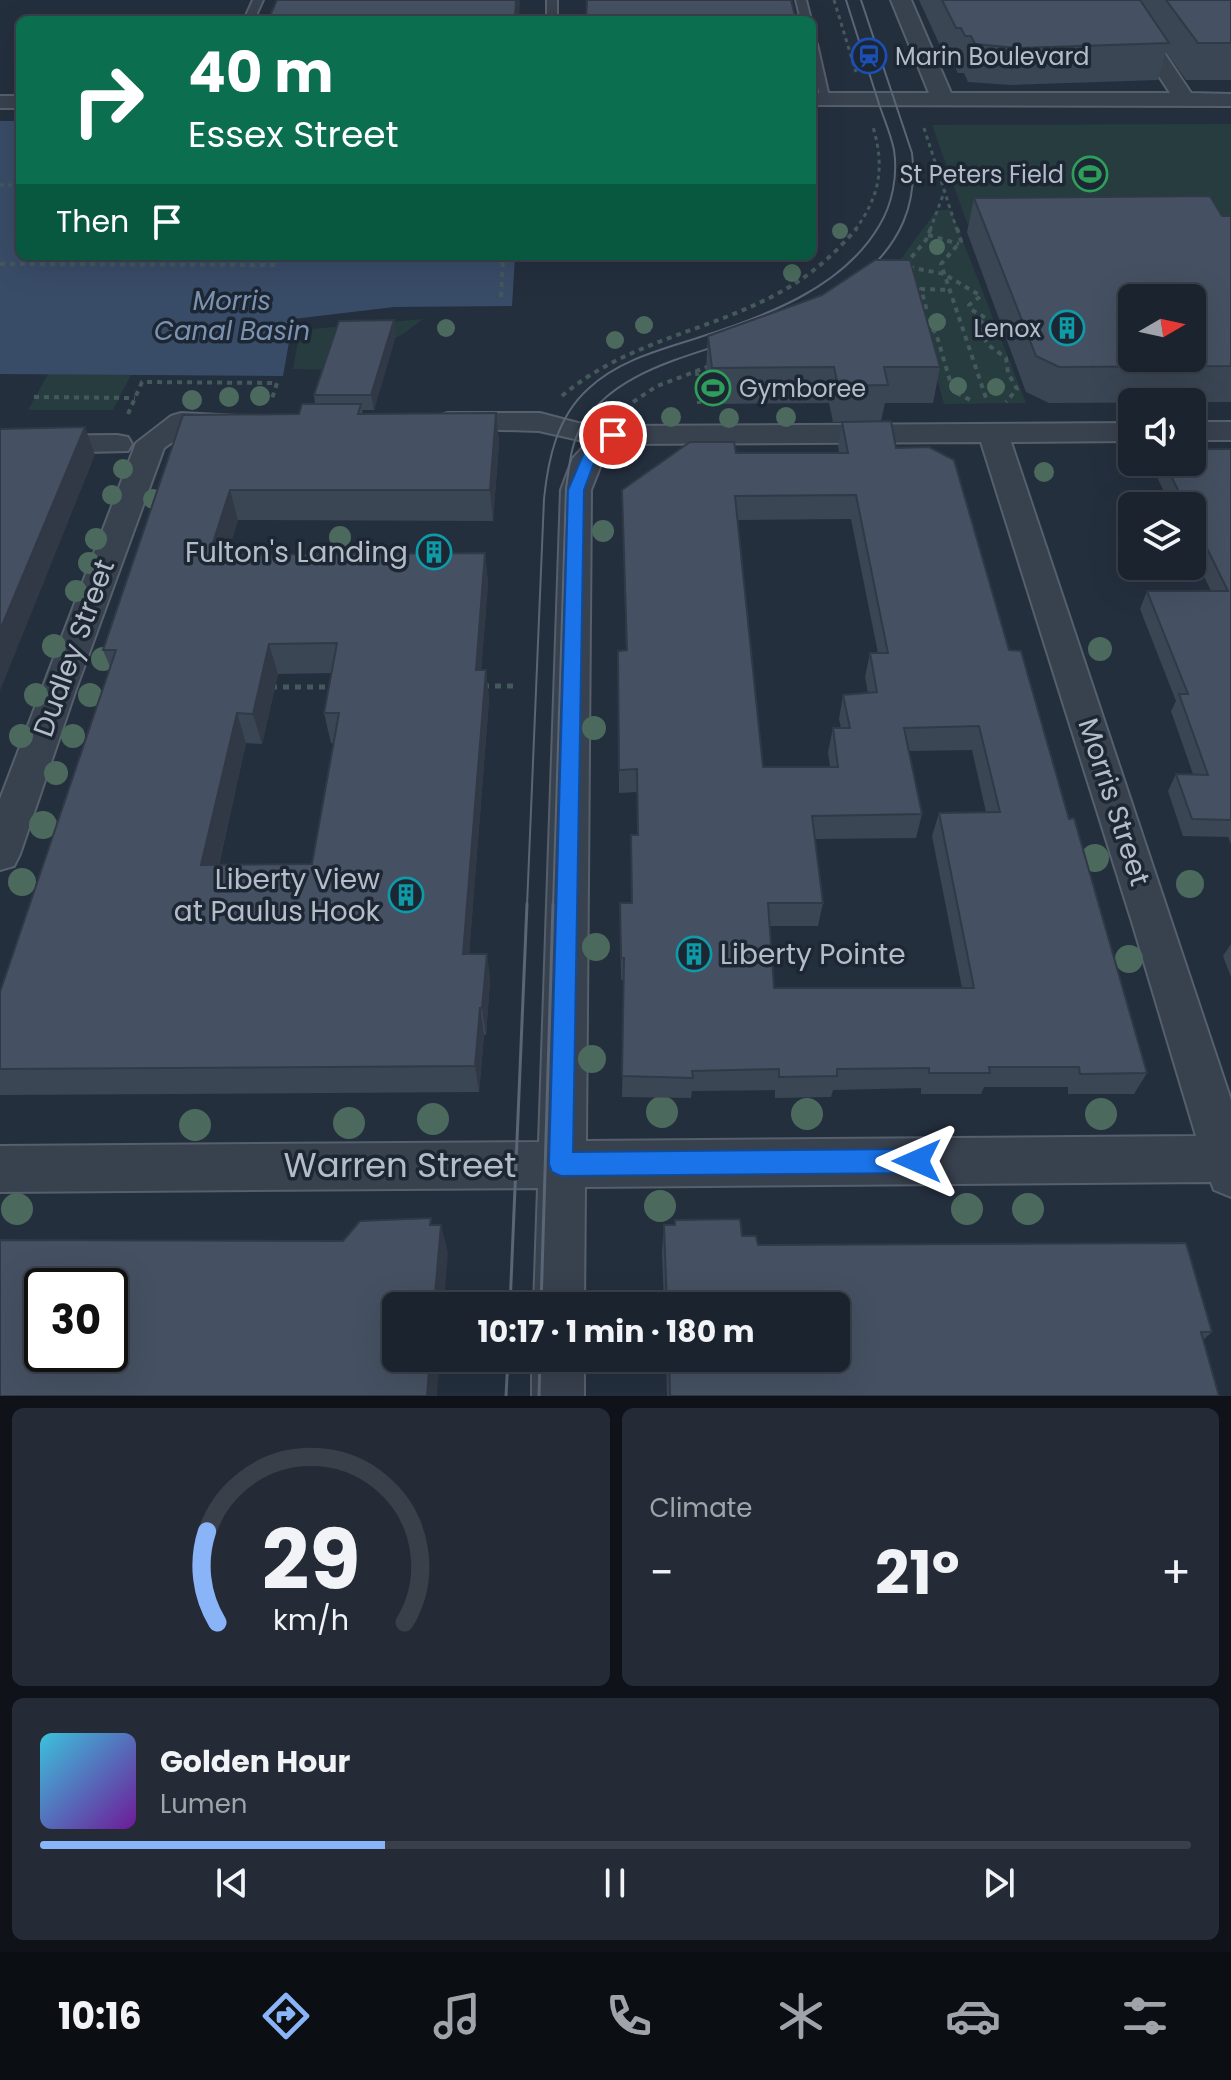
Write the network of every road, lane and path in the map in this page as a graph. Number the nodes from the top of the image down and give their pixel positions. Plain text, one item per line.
1 (834, 0) edge
2 (901, 0) edge
3 (1119, 0) edge
4 (856, 72) dead end
5 (816, 75) edge
6 (942, 98) junction
7 (819, 99) edge
8 (1185, 100) junction
9 (1231, 100) edge
10 (871, 121) dead end
11 (923, 123) dead end
12 (945, 190) junction
13 (928, 235) junction
14 (959, 244) junction
15 (503, 260) edge
16 (0, 264) edge
17 (276, 265) dead end
18 (944, 274) junction
19 (950, 290) junction
20 (501, 297) dead end
21 (717, 364) edge
22 (697, 371) junction
23 (34, 397) dead end
24 (135, 398) junction
25 (556, 404) dead end
26 (265, 412) joint
27 (991, 412) junction
28 (700, 413) dead end
29 (127, 415) dead end
30 (620, 421) junction
31 (427, 422) edge
32 (1118, 430) edge
33 (1206, 431) edge
34 (1231, 431) edge
35 (117, 444) dead end
36 (0, 445) edge
37 (482, 686) edge
38 (514, 686) dead end
39 (261, 687) edge
40 (340, 687) edge
41 (0, 854) edge
42 (561, 1164) junction
43 (1229, 1164) edge
44 (0, 1169) edge
45 (559, 1292) edge
46 (558, 1372) edge
47 (558, 1396) edge

1 - 4 path
2 - 6 street
3 - 8 street
5 - 7 lane
6 - 7 street
6 - 8 street
8 - 9 street
10 - 25 path
11 - 12 path
12 - 13 path
12 - 14 path
13 - 14 path
13 - 18 path
14 - 18 path
15 - 20 path
16 - 17 path
18 - 19 path
18 - 27 path
19 - 27 path
19 - 27 path
21 - 22 path
22 - 28 path
22 - 30 path
23 - 24 path
24 - 26 path
24 - 29 path
26 - 41 street, Dudley Street
27 - 30 street
27 - 32 street
27 - 43 street, Morris Street
30 - 31 street
30 - 42 street
33 - 34 street
35 - 36 street
37 - 38 path
39 - 40 path
42 - 43 street, Warren Street
42 - 44 street, Warren Street
42 - 45 street
46 - 47 street

